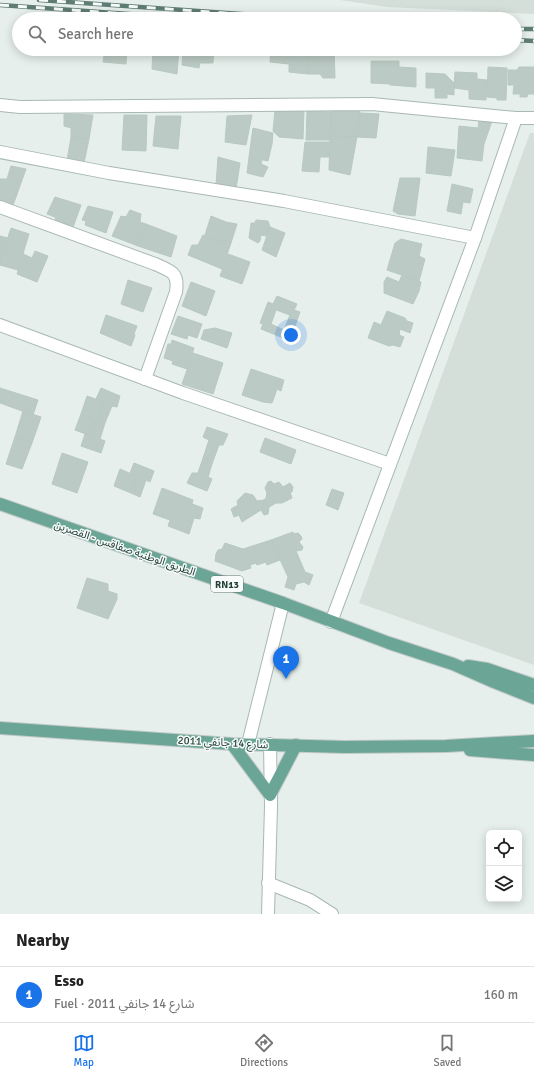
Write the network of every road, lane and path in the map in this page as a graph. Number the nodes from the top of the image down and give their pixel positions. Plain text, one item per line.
1 (0, 106) edge
2 (516, 118) junction
3 (534, 118) edge
4 (0, 152) edge
5 (0, 207) edge
6 (475, 238) junction
7 (0, 325) edge
8 (145, 379) junction
9 (390, 464) junction
10 (0, 504) edge
11 (283, 603) junction
12 (331, 622) junction
13 (453, 664) junction
14 (534, 685) edge
15 (534, 698) edge
16 (0, 728) edge
17 (534, 741) edge
18 (232, 744) junction
19 (248, 744) junction
20 (270, 744) junction
21 (296, 746) junction
22 (446, 746) junction
23 (534, 755) edge
24 (270, 795) junction
25 (268, 883) junction
26 (268, 914) edge
27 (332, 914) edge

1 - 2 street
2 - 3 street
2 - 6 street
4 - 6 street
5 - 8 street
6 - 9 street
7 - 8 street
8 - 9 street
9 - 12 street
10 - 11 main road, الطريق الوطنية صفاقس - القصرين / RN13
11 - 12 main road, الطريق الوطنية صفاقس - القصرين / RN13
11 - 19 street
12 - 13 main road, الطريق الوطنية صفاقس - القصرين / RN13
13 - 14 main road, الطريق الوطنية صفاقس - القصرين / RN13
13 - 15 main road, الطريق الوطنية صفاقس - القصرين
16 - 18 main road, شارع 14 جانفي 2011
17 - 22 main road, شارع 14 جانفي 2011
18 - 19 main road, شارع 14 جانفي 2011
18 - 24 main road
19 - 20 main road, شارع 14 جانفي 2011
20 - 21 main road, شارع 14 جانفي 2011
20 - 24 street
21 - 22 main road, شارع 14 جانفي 2011
21 - 24 main road
22 - 23 main road, شارع 14 جانفي 2011
24 - 25 street
25 - 26 street
25 - 27 street

